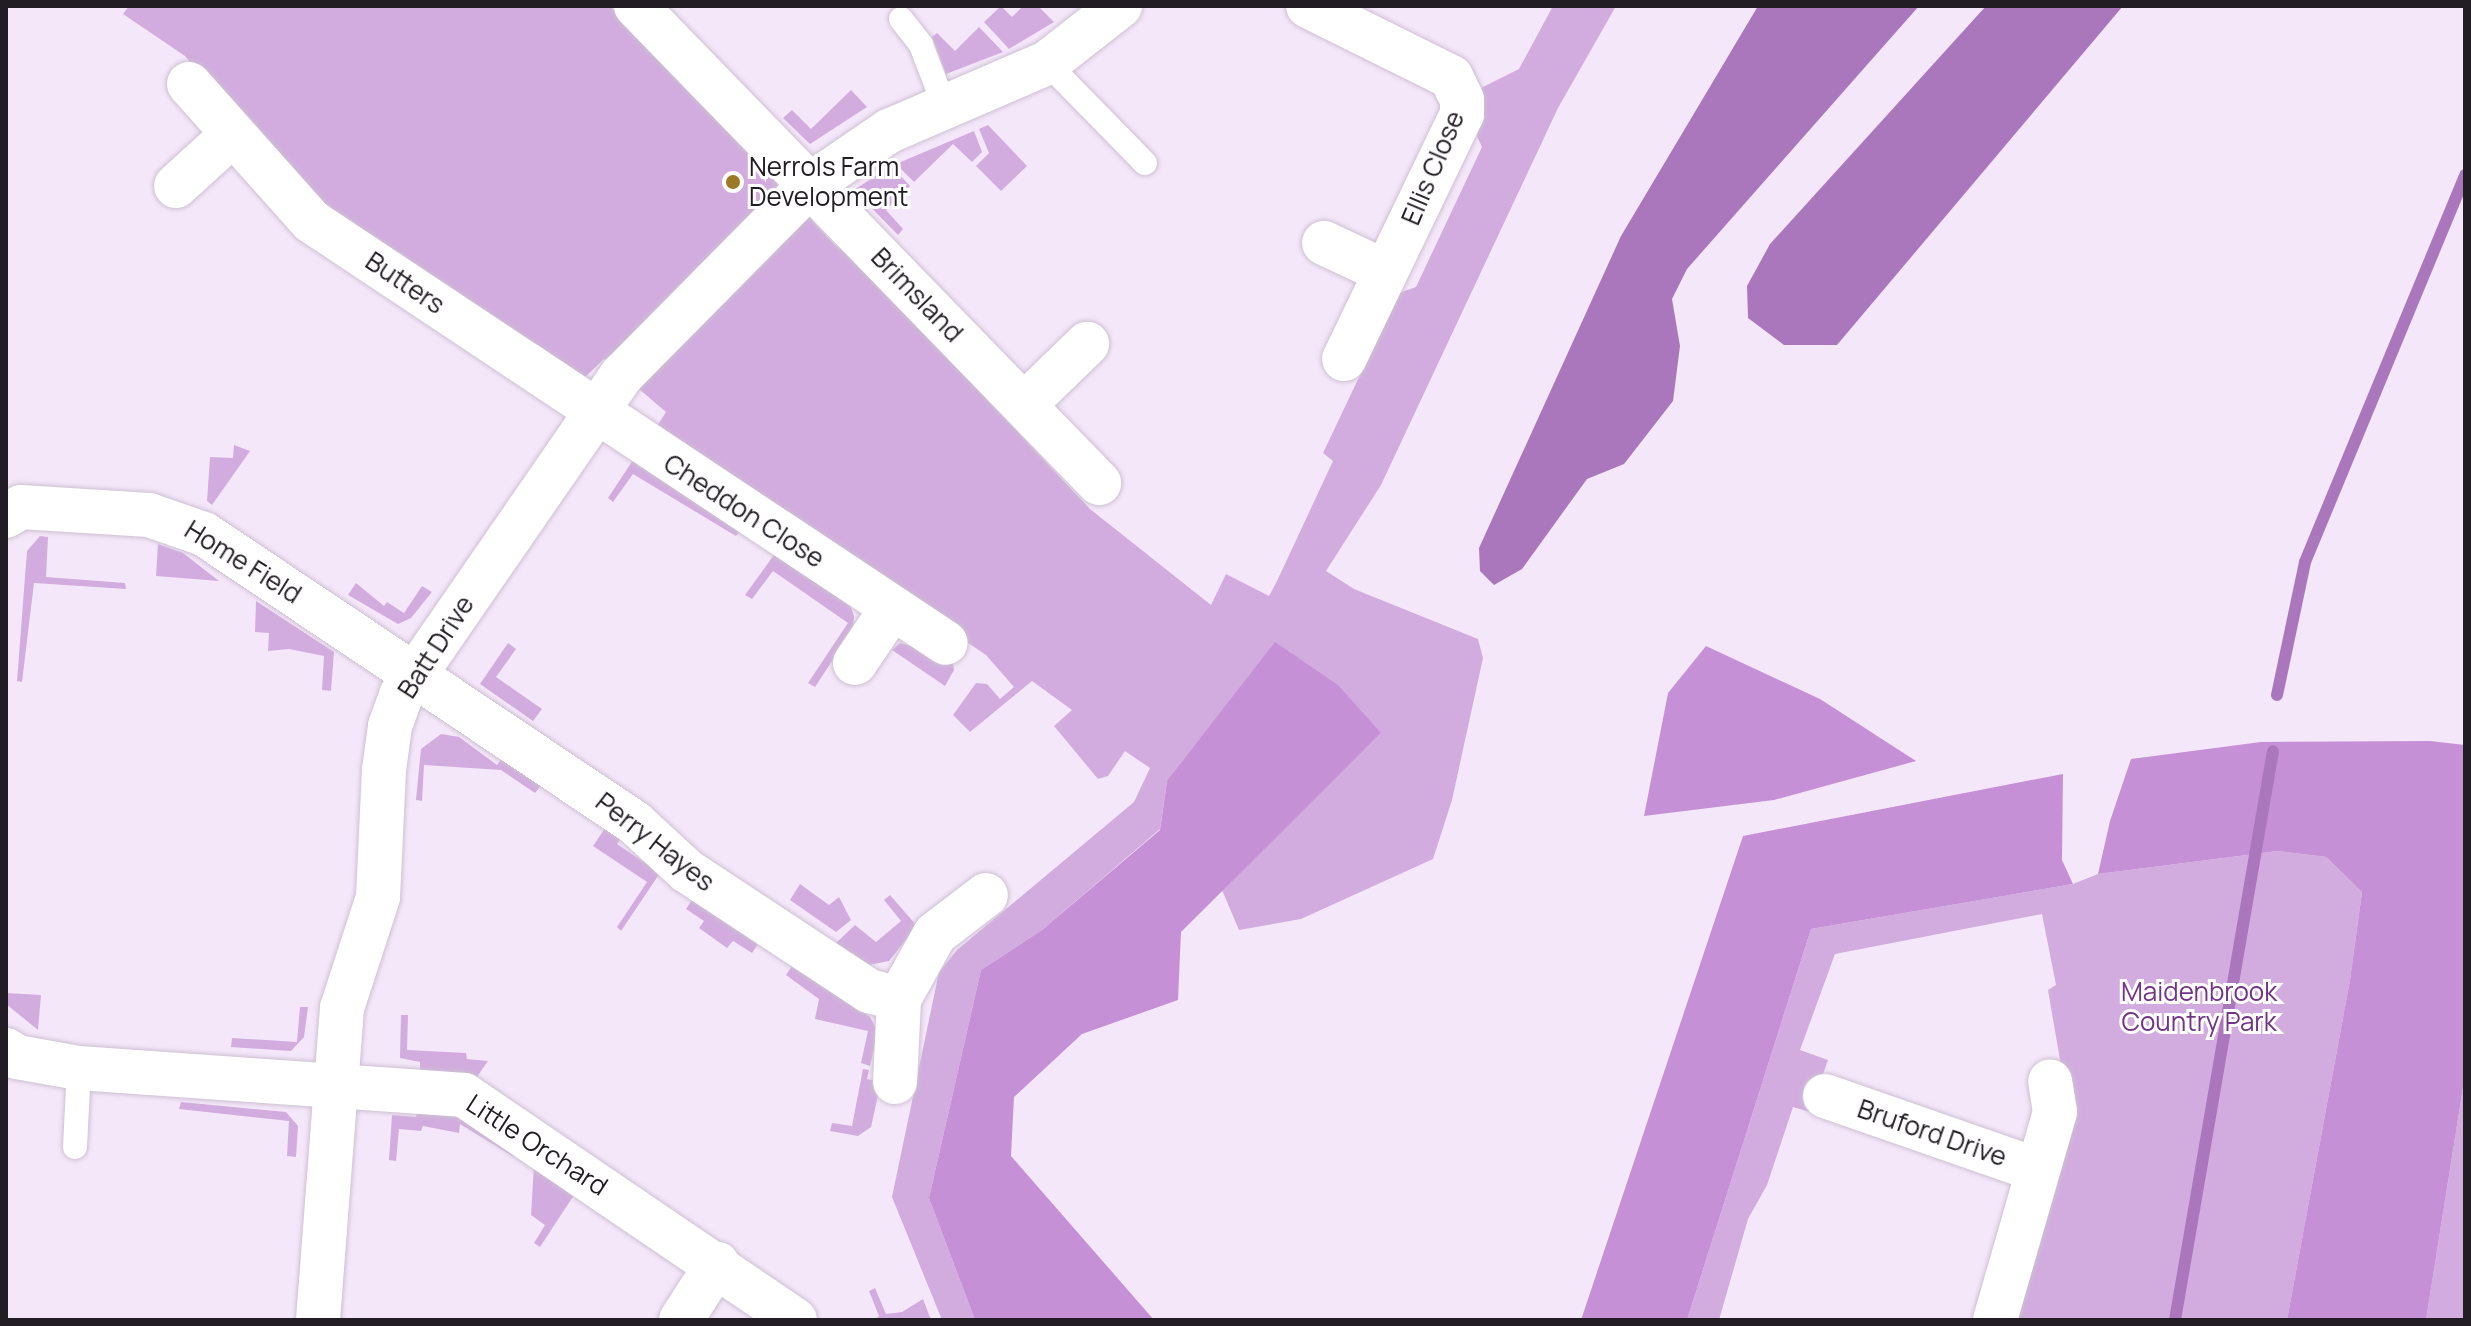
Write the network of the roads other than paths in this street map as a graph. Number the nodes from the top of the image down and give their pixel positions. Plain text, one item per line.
1 (636, 6) edge
2 (1120, 6) edge
3 (1308, 6) edge
4 (901, 19) dead end
5 (1047, 63) junction
6 (189, 84) dead end
7 (945, 108) junction
8 (232, 135) junction
9 (1145, 163) dead end
10 (810, 185) junction
11 (176, 186) dead end
12 (1324, 243) dead end
13 (1386, 272) junction
14 (1087, 344) dead end
15 (1344, 359) dead end
16 (1024, 405) junction
17 (595, 413) junction
18 (1099, 483) dead end
19 (6, 516) edge
20 (892, 608) junction
21 (946, 643) dead end
22 (855, 663) dead end
23 (415, 675) junction
24 (986, 895) dead end
25 (899, 999) junction
26 (6, 1050) edge
27 (79, 1068) junction
28 (2050, 1081) dead end
29 (895, 1082) dead end
30 (337, 1084) junction
31 (1825, 1096) dead end
32 (75, 1147) dead end
33 (2038, 1170) junction
34 (717, 1264) junction
35 (318, 1320) edge
36 (681, 1320) edge
37 (795, 1320) edge
38 (1995, 1320) edge

1 - 10 street, Brimsland
2 - 5 street, Batt Drive
3 - 13 street, Ellis Close
4 - 7 lane
5 - 7 street, Batt Drive
5 - 9 lane
6 - 8 street, Butters
7 - 10 street, Batt Drive
8 - 11 street
8 - 17 street, Butters
10 - 16 street, Brimsland
10 - 17 street, Batt Drive
12 - 13 street
13 - 15 street, Ellis Close
14 - 16 street
16 - 18 street, Brimsland
17 - 20 street, Cheddon Close
17 - 23 street, Batt Drive
19 - 23 street, Home Field
20 - 21 street, Cheddon Close
20 - 22 street
23 - 25 street, Perry Hayes
23 - 30 street, Batt Drive
24 - 25 street
25 - 29 street
26 - 27 street
27 - 30 street
27 - 32 lane
28 - 33 street, Bruford Drive
30 - 34 street, Little Orchard
30 - 35 street, Batt Drive
31 - 33 street, Bruford Drive
33 - 38 street, Bruford Drive
34 - 36 street
34 - 37 street, Little Orchard

